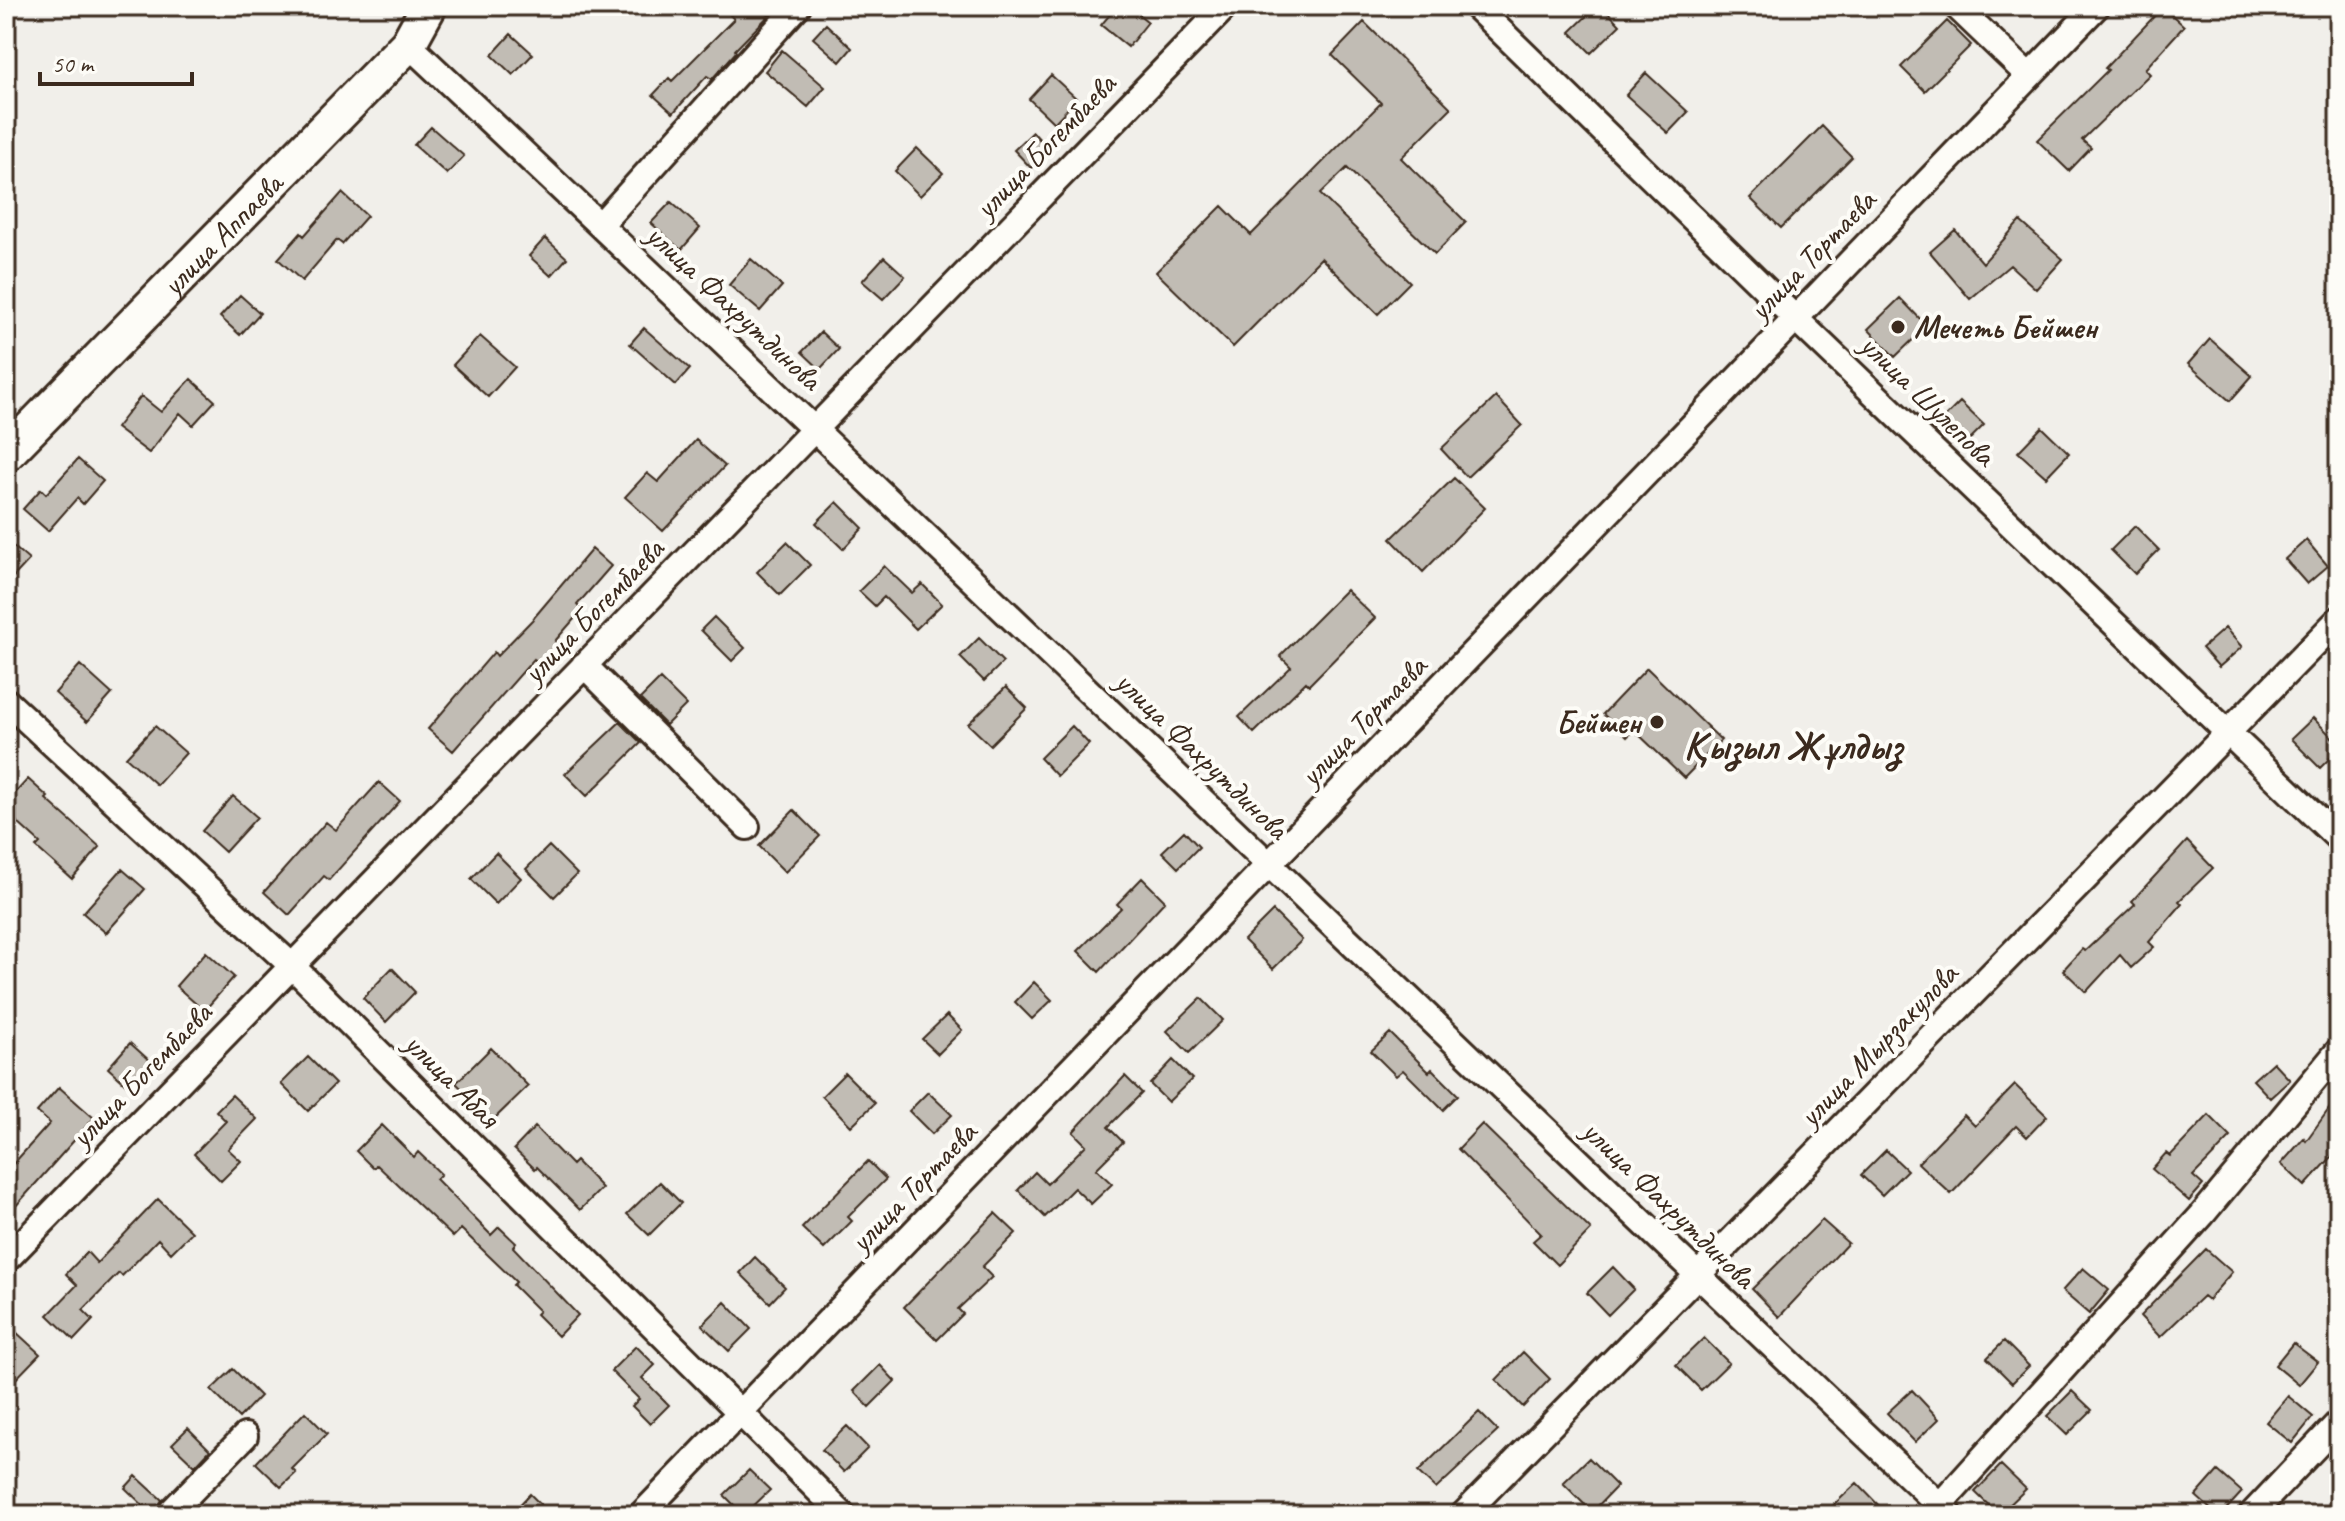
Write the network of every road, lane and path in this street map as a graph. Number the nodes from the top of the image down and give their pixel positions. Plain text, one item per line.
1 (429, 6) edge
2 (798, 6) edge
3 (1226, 6) edge
4 (1475, 6) edge
5 (1956, 6) edge
6 (2097, 6) edge
7 (408, 44) junction
8 (2029, 76) junction
9 (600, 225) junction
10 (1795, 318) junction
11 (815, 428) junction
12 (6, 454) edge
13 (2339, 619) edge
14 (584, 665) junction
15 (6, 701) edge
16 (2229, 732) junction
17 (747, 827) dead end
18 (2339, 839) edge
19 (1269, 864) junction
20 (292, 966) junction
21 (2339, 1050) edge
22 (6, 1260) edge
23 (1697, 1276) junction
24 (739, 1413) junction
25 (2339, 1422) edge
26 (245, 1436) dead end
27 (1940, 1512) edge
28 (168, 1515) edge
29 (641, 1515) edge
30 (843, 1515) edge
31 (1463, 1515) edge
32 (2251, 1515) edge

1 - 7 main road, улица Аппаева
2 - 9 street
3 - 11 street, улица Богембаева
4 - 10 street, улица Шулепова
5 - 8 street
6 - 8 street, улица Тортаева
7 - 9 street, улица Фахрутдинова
7 - 12 main road, улица Аппаева
8 - 10 street, улица Тортаева
9 - 11 street, улица Фахрутдинова
10 - 16 street, улица Шулепова
10 - 19 street, улица Тортаева
11 - 14 street, улица Богембаева
11 - 19 street, улица Фахрутдинова
13 - 16 street, улица Мырзакулова
14 - 17 street
14 - 20 street, улица Богембаева
15 - 20 street, улица Абая
16 - 18 street, улица Шулепова
16 - 23 street, улица Мырзакулова
19 - 23 street, улица Фахрутдинова
19 - 24 street, улица Тортаева
20 - 22 street, улица Богембаева
20 - 24 street, улица Абая
21 - 27 street
23 - 27 street, улица Фахрутдинова
23 - 31 street, улица Мырзакулова
24 - 29 street, улица Тортаева
24 - 30 street, улица Абая
25 - 32 street
26 - 28 street

